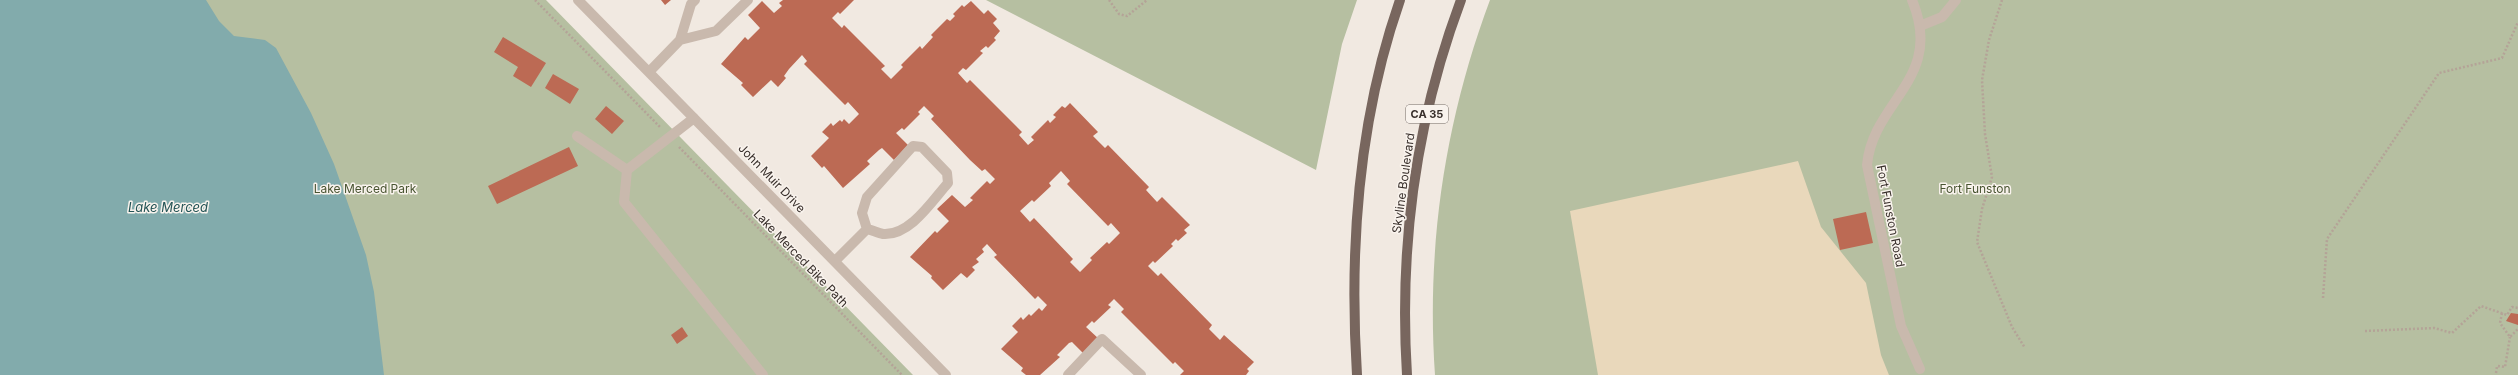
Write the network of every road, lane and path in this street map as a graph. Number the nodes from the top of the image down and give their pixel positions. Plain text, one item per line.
1 (535, 0) edge
2 (578, 0) edge
3 (695, 0) edge
4 (748, 0) edge
5 (1109, 0) edge
6 (1147, 0) edge
7 (1400, 0) edge
8 (1461, 0) edge
9 (1912, 0) edge
10 (1956, 0) edge
11 (2002, 0) edge
12 (2518, 22) edge
13 (1920, 26) junction
14 (680, 40) junction
15 (649, 72) junction
16 (694, 118) junction
17 (663, 130) dead end
18 (577, 136) dead end
19 (687, 155) dead end
20 (627, 170) junction
21 (867, 229) junction
22 (835, 261) junction
23 (2323, 298) dead end
24 (2518, 308) edge
25 (2502, 313) junction
26 (2518, 329) edge
27 (2365, 331) dead end
28 (2510, 337) junction
29 (2025, 348) dead end
30 (1920, 369) dead end
31 (2496, 373) dead end
32 (763, 375) edge
33 (902, 375) edge
34 (946, 375) edge
35 (1068, 375) edge
36 (1141, 375) edge
37 (1357, 375) edge
38 (1407, 375) edge

1 - 17 path
2 - 15 street, John Muir Drive
3 - 14 street
4 - 14 street
5 - 6 path
7 - 37 main road
8 - 38 main road, Skyline Boulevard / CA 35
9 - 13 street, Fort Funston Road
10 - 13 street
11 - 29 path
12 - 23 path
13 - 30 street, Fort Funston Road
14 - 15 street
15 - 16 street, John Muir Drive
16 - 20 street
16 - 22 street, John Muir Drive
18 - 20 street
19 - 33 path, Lake Merced Bike Path
20 - 32 street
21 - 21 street
21 - 22 street
22 - 34 street, John Muir Drive
24 - 25 path
25 - 27 path
25 - 28 path
26 - 28 path
28 - 31 path
35 - 36 street

